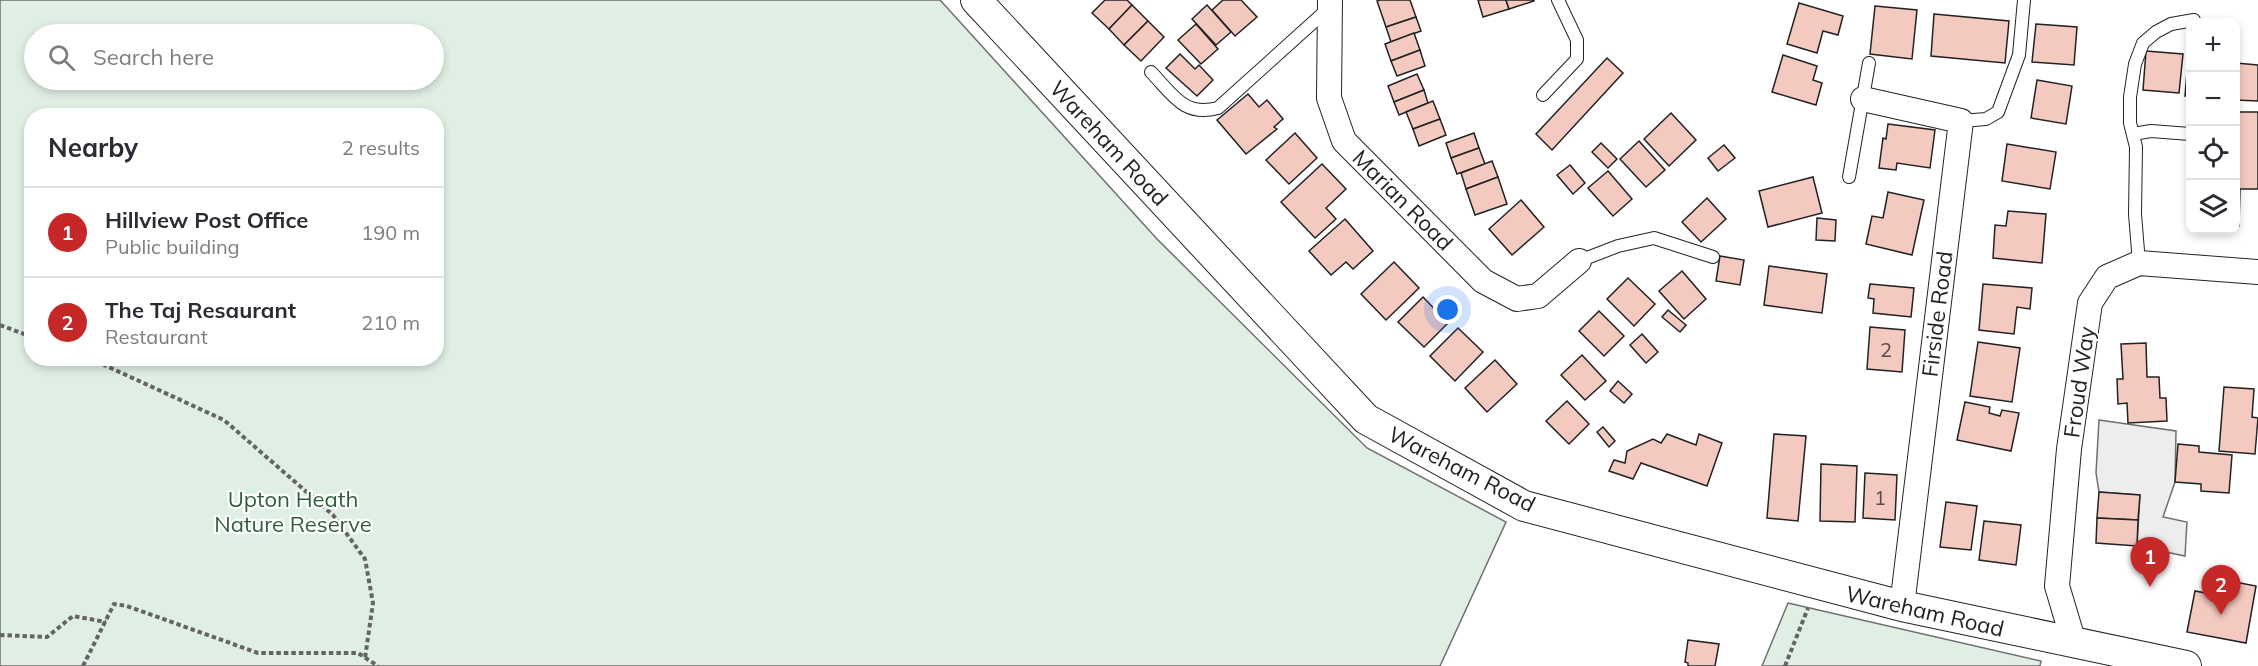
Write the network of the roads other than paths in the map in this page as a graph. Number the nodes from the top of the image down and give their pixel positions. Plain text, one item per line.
1 (976, 0) edge
2 (1558, 0) edge
3 (2024, 0) edge
4 (1330, 4) edge
5 (2186, 21) edge
6 (1869, 63) dead end
7 (1151, 72) dead end
8 (1543, 95) dead end
9 (1863, 99) junction
10 (1960, 121) junction
11 (2133, 134) junction
12 (2186, 134) edge
13 (1849, 177) dead end
14 (1713, 257) dead end
15 (1579, 261) joint
16 (2139, 263) junction
17 (2258, 272) edge
18 (1902, 606) junction
19 (2074, 655) edge
20 (2186, 666) edge

1 - 18 street, Wareham Road
2 - 8 lane
3 - 10 lane
4 - 7 lane
4 - 15 street, Marian Road
5 - 11 lane
6 - 9 lane
9 - 10 street
9 - 13 lane
10 - 18 street, Firside Road
11 - 12 lane
11 - 16 lane
14 - 15 lane
16 - 17 street, Froud Way
16 - 19 street, Froud Way
18 - 19 street, Wareham Road
19 - 20 street, Wareham Road

